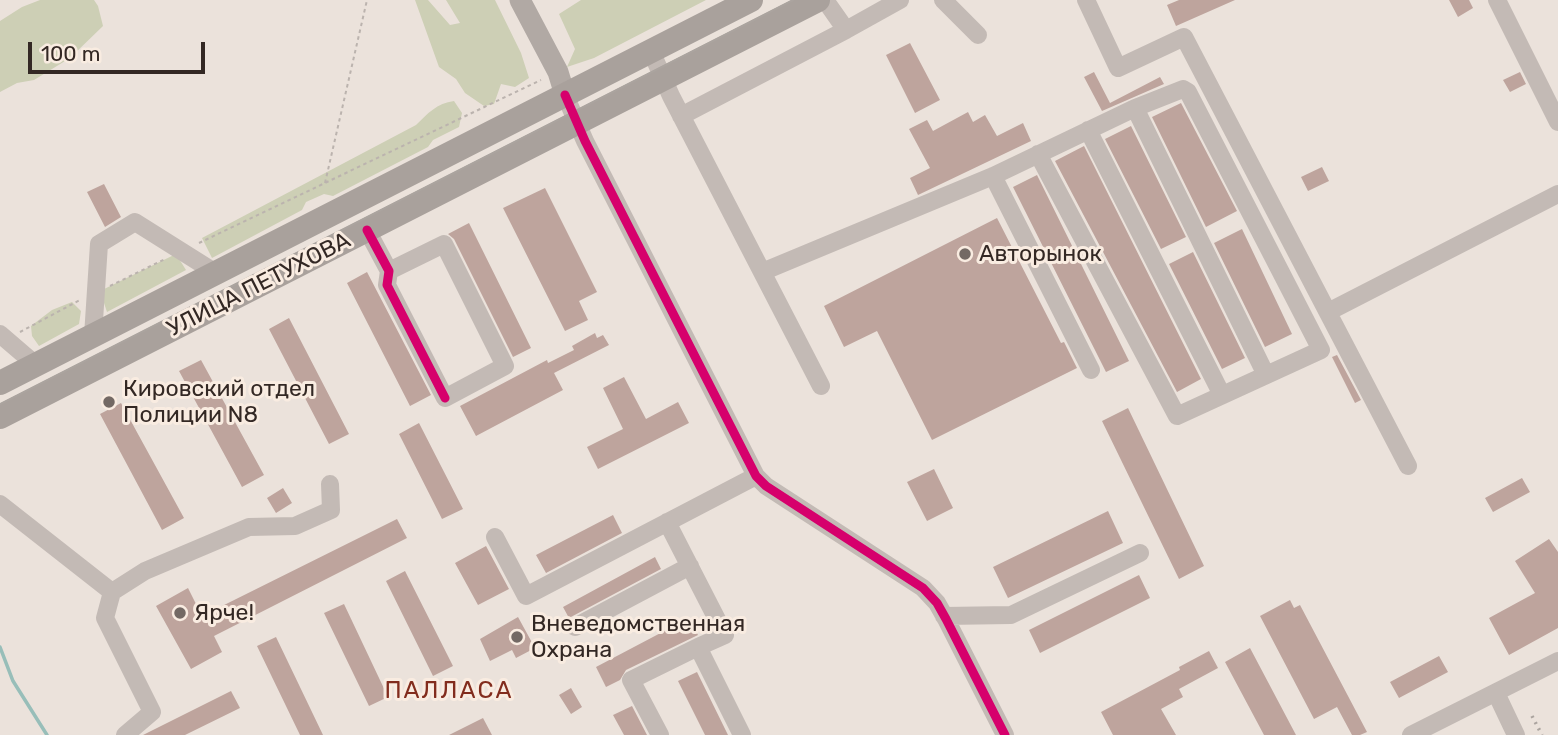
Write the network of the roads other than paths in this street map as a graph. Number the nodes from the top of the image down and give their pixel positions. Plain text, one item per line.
1 (520, 0) edge
2 (751, 0) edge
3 (818, 0) edge
4 (825, 0) edge
5 (900, 0) edge
6 (943, 0) edge
7 (1086, 0) edge
8 (1497, 0) edge
9 (846, 30) junction
10 (978, 36) dead end
11 (651, 51) junction
12 (664, 79) junction
13 (562, 83) junction
14 (1135, 108) junction
15 (681, 116) junction
16 (1558, 122) edge
17 (578, 123) junction
18 (1088, 130) junction
19 (1038, 154) junction
20 (993, 176) junction
21 (1558, 194) edge
22 (367, 230) junction
23 (389, 271) junction
24 (762, 272) junction
25 (216, 273) junction
26 (1328, 312) junction
27 (4, 336) edge
28 (93, 336) junction
29 (36, 365) junction
30 (1091, 370) dead end
31 (1266, 375) junction
32 (0, 383) edge
33 (821, 386) dead end
34 (1222, 395) junction
35 (0, 417) edge
36 (1408, 466) dead end
37 (756, 475) junction
38 (330, 484) dead end
39 (0, 504) edge
40 (667, 522) junction
41 (495, 537) dead end
42 (1139, 553) dead end
43 (690, 566) junction
44 (112, 592) junction
45 (944, 616) junction
46 (575, 627) dead end
47 (698, 648) junction
48 (1558, 661) edge
49 (1496, 693) junction
50 (125, 735) edge
51 (660, 735) edge
52 (742, 735) edge
53 (1005, 735) edge
54 (1411, 735) edge
55 (1516, 735) edge

1 - 13 main road
2 - 11 highway, УЛИЦА ПЕТУХОВА
3 - 12 highway, УЛИЦА ПЕТУХОВА
4 - 9 street
5 - 9 street
6 - 10 street
7 - 26 street
8 - 16 street
9 - 15 street
11 - 12 street
11 - 13 highway, УЛИЦА ПЕТУХОВА
12 - 15 street
12 - 17 highway, УЛИЦА ПЕТУХОВА
13 - 17 street
13 - 25 highway, УЛИЦА ПЕТУХОВА
14 - 18 street
14 - 31 street
14 - 31 street
15 - 24 street
17 - 22 highway, УЛИЦА ПЕТУХОВА
17 - 37 street
18 - 19 street
18 - 34 street
19 - 20 street
19 - 34 street
20 - 24 street
20 - 30 street
21 - 26 street
22 - 23 street
22 - 35 highway, УЛИЦА ПЕТУХОВА
23 - 23 street
24 - 33 street
25 - 28 highway, УЛИЦА ПЕТУХОВА
25 - 28 street
26 - 36 street
27 - 29 street
28 - 29 highway, УЛИЦА ПЕТУХОВА
29 - 32 highway, УЛИЦА ПЕТУХОВА
31 - 34 street
37 - 40 street
37 - 45 street
38 - 44 street
39 - 44 street
40 - 41 street
40 - 43 street
42 - 45 street
43 - 46 street
43 - 47 street
44 - 50 street
45 - 53 street
47 - 51 street
47 - 52 street
48 - 49 street
49 - 54 street
49 - 55 street

